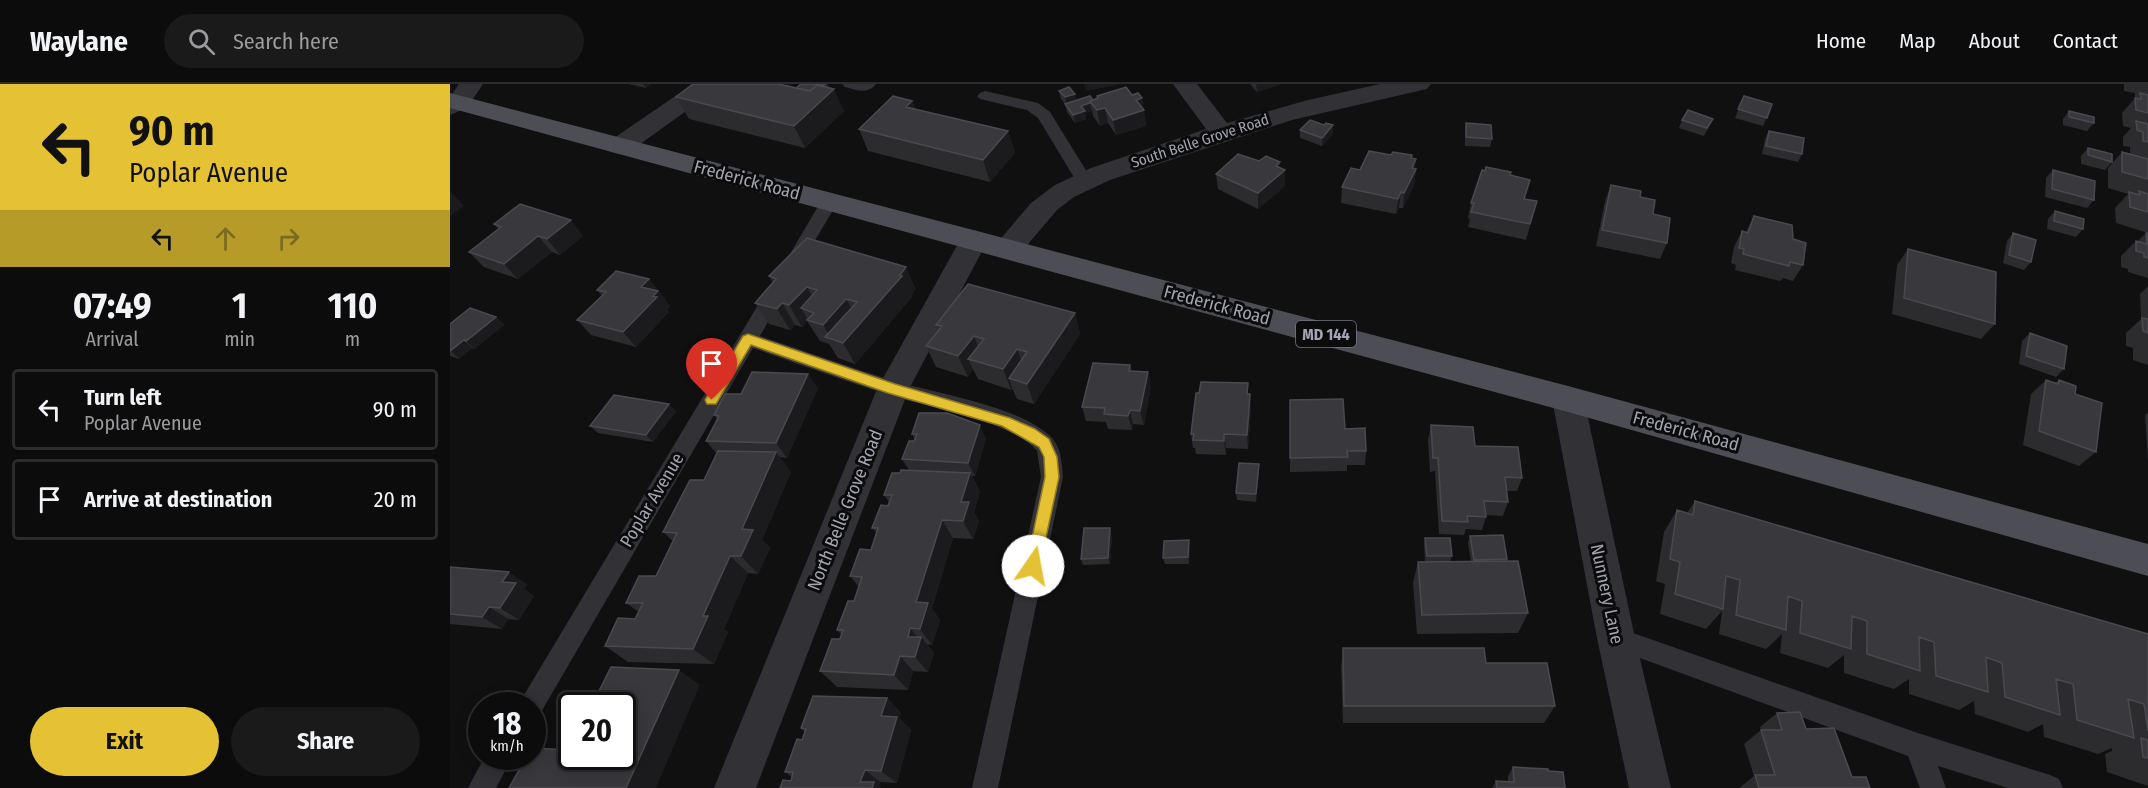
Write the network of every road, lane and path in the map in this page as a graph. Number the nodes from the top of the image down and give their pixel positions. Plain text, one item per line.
1 (709, 84) edge
2 (850, 84) edge
3 (868, 84) edge
4 (1185, 84) edge
5 (1419, 84) edge
6 (985, 96) dead end
7 (457, 99) edge
8 (1221, 132) junction
9 (620, 146) junction
10 (1084, 180) junction
11 (829, 202) junction
12 (974, 240) junction
13 (1008, 249) junction
14 (748, 339) junction
15 (893, 389) junction
16 (1568, 399) junction
17 (2148, 560) edge
18 (1616, 638) junction
19 (539, 692) edge
20 (1918, 746) junction
21 (492, 770) edge
22 (482, 788) edge
23 (735, 788) edge
24 (986, 788) edge
25 (1650, 788) edge
26 (1933, 788) edge
27 (2050, 788) edge

1 - 9 street
2 - 3 lane
4 - 8 street
5 - 8 street, South Belle Grove Road
6 - 10 lane
7 - 9 main road, Frederick Road / MD 144
8 - 10 street, South Belle Grove Road
9 - 11 main road, Frederick Road / MD 144
10 - 13 street, South Belle Grove Road
11 - 12 main road, Frederick Road / MD 144
11 - 14 lane, Poplar Avenue
12 - 13 main road, Frederick Road / MD 144
12 - 15 street, North Belle Grove Road
13 - 16 main road, Frederick Road / MD 144
14 - 15 lane
14 - 19 lane, Poplar Avenue
15 - 23 street, North Belle Grove Road
15 - 24 lane
16 - 17 main road, Frederick Road / MD 144
16 - 18 street, Nunnery Lane
18 - 20 lane
18 - 25 street, Nunnery Lane
20 - 26 lane
20 - 27 lane
21 - 22 lane

